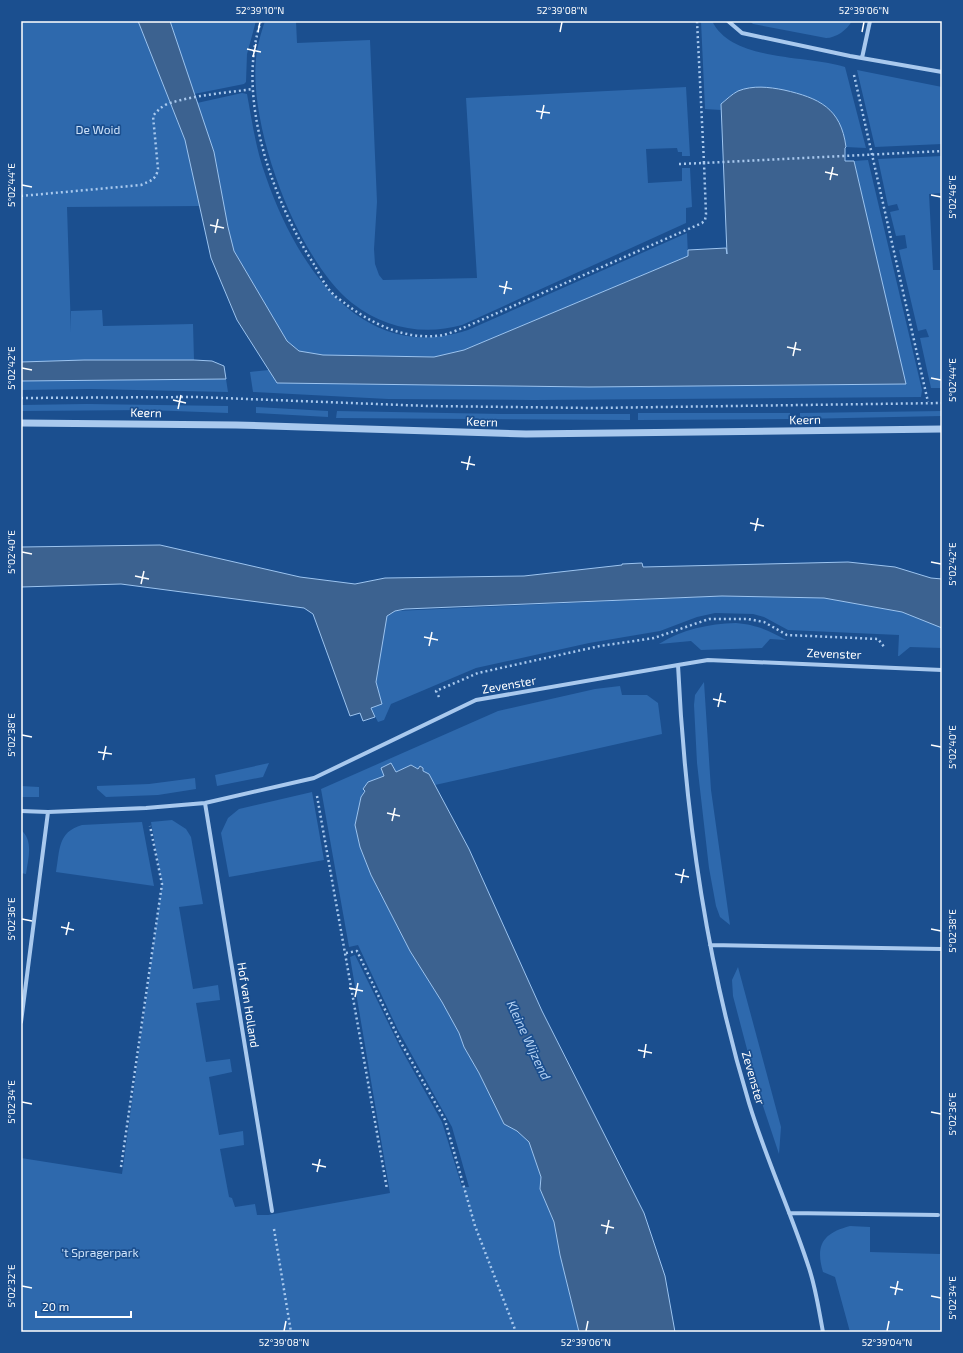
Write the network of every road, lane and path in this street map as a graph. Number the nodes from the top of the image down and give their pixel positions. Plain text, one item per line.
1 (261, 21) edge
2 (696, 21) edge
3 (728, 21) edge
4 (870, 21) edge
5 (850, 56) junction
6 (862, 58) junction
7 (942, 72) edge
8 (253, 89) junction
9 (942, 151) edge
10 (871, 155) junction
11 (704, 163) junction
12 (679, 164) dead end
13 (21, 196) edge
14 (21, 398) edge
15 (928, 402) junction
16 (942, 403) edge
17 (21, 423) edge
18 (942, 429) edge
19 (678, 665) junction
20 (942, 670) edge
21 (314, 778) junction
22 (205, 803) junction
23 (146, 808) junction
24 (21, 811) edge
25 (48, 812) junction
26 (710, 945) junction
27 (941, 949) dead end
28 (346, 953) junction
29 (21, 1022) edge
30 (121, 1167) dead end
31 (387, 1189) dead end
32 (272, 1211) joint
33 (789, 1213) junction
34 (938, 1215) dead end
35 (291, 1332) edge
36 (516, 1332) edge
37 (823, 1332) edge

1 - 8 path
2 - 11 path
3 - 5 street
4 - 6 street
5 - 6 street
5 - 10 path
6 - 7 street
8 - 11 path
8 - 13 path
9 - 10 path
10 - 11 path
10 - 15 path
11 - 12 path
14 - 15 path
15 - 16 path
17 - 18 street, Keern
19 - 20 street, Zevenster
19 - 21 street, Zevenster
19 - 26 street, Zevenster
21 - 22 street
21 - 28 path
22 - 23 street
22 - 32 street, Hof van Holland
23 - 25 street
23 - 30 path
24 - 25 street
25 - 29 street
26 - 27 street
26 - 33 street, Zevenster
28 - 31 path
28 - 36 path
32 - 35 path
33 - 34 street
33 - 37 street, Zevenster

